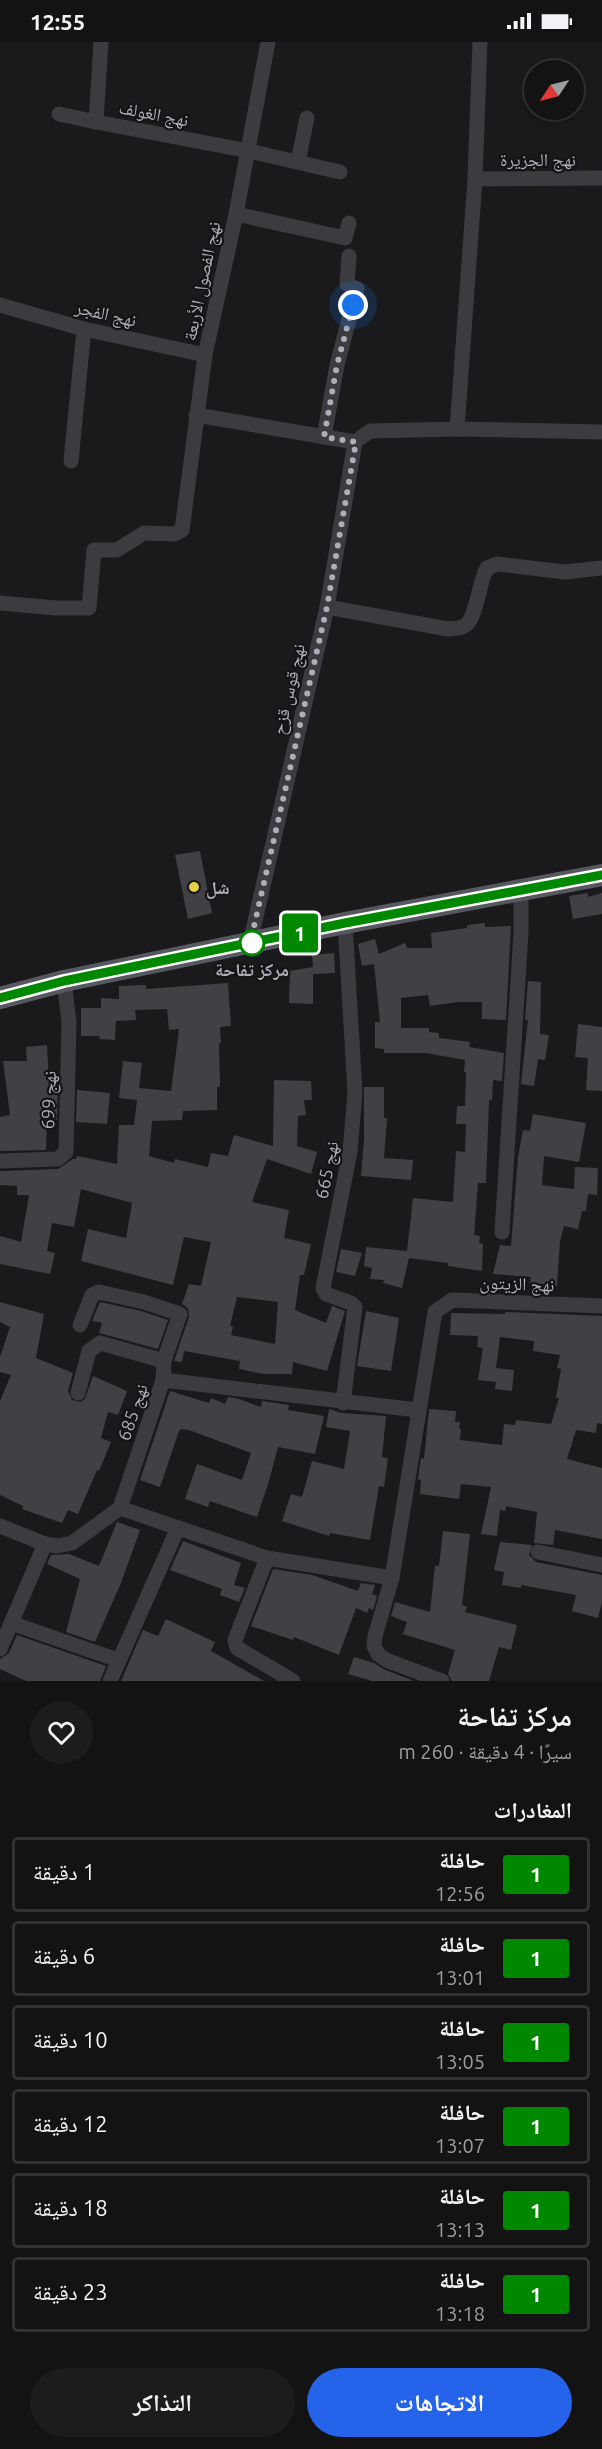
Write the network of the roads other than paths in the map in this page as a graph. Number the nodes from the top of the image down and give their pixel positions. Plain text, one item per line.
1 (101, 42) edge
2 (268, 42) edge
3 (480, 42) edge
4 (59, 114) dead end
5 (307, 117) dead end
6 (96, 122) junction
7 (249, 151) junction
8 (297, 162) junction
9 (340, 172) dead end
10 (602, 178) edge
11 (475, 179) junction
12 (236, 214) junction
13 (350, 223) dead end
14 (349, 256) dead end
15 (0, 305) edge
16 (84, 329) junction
17 (205, 355) junction
18 (196, 415) junction
19 (457, 429) junction
20 (602, 432) edge
21 (324, 437) junction
22 (356, 442) junction
23 (71, 461) dead end
24 (602, 568) edge
25 (0, 603) edge
26 (327, 607) junction
27 (602, 875) edge
28 (521, 890) junction
29 (345, 923) junction
30 (250, 944) junction
31 (64, 981) junction
32 (0, 998) edge
33 (0, 1161) edge
34 (502, 1232) dead end
35 (602, 1306) edge
36 (80, 1325) dead end
37 (164, 1362) junction
38 (163, 1380) junction
39 (78, 1394) dead end
40 (343, 1403) junction
41 (418, 1410) junction
42 (120, 1508) junction
43 (0, 1526) edge
44 (177, 1530) junction
45 (45, 1544) junction
46 (538, 1552) dead end
47 (267, 1558) junction
48 (602, 1565) edge
49 (392, 1578) junction
50 (11, 1623) junction
51 (0, 1649) edge
52 (118, 1660) junction
53 (110, 1681) edge
54 (293, 1681) edge
55 (442, 1681) edge

1 - 6 street, نهج الغولف
2 - 7 street, نهج الفصول الأربعة
3 - 11 street
4 - 6 street
5 - 8 street
6 - 7 street, نهج الغولف
7 - 8 street, نهج الغولف
7 - 12 street, نهج الفصول الأربعة
8 - 9 street, نهج الغولف
10 - 11 street, نهج الجزيرة
11 - 19 street
12 - 13 street
12 - 17 street, نهج الفصول الأربعة
14 - 21 street
15 - 16 street, نهج الفجر
16 - 17 street, نهج الفجر
16 - 23 street
17 - 18 street, نهج الفصول الأربعة
18 - 21 street
18 - 25 street, نهج الفصول الأربعة
19 - 20 street
19 - 22 street
21 - 22 street
22 - 26 street, نهج قوس قزح
24 - 26 street
26 - 30 street, نهج قوس قزح
27 - 28 main road
28 - 29 main road
28 - 34 street
29 - 30 main road
29 - 40 street, نهج 665
30 - 31 main road
31 - 32 main road
31 - 33 street, نهج 699
35 - 41 street, نهج الزيتون
36 - 37 street
37 - 38 street
37 - 39 street
38 - 40 street, نهج 685
38 - 42 street, نهج 685
40 - 41 street, نهج 685
41 - 49 street
42 - 44 street
42 - 45 street
43 - 45 street
44 - 47 street
44 - 52 street
45 - 50 street
46 - 48 street
47 - 49 street
47 - 54 street
49 - 55 street
50 - 51 street
50 - 52 street
52 - 53 street

